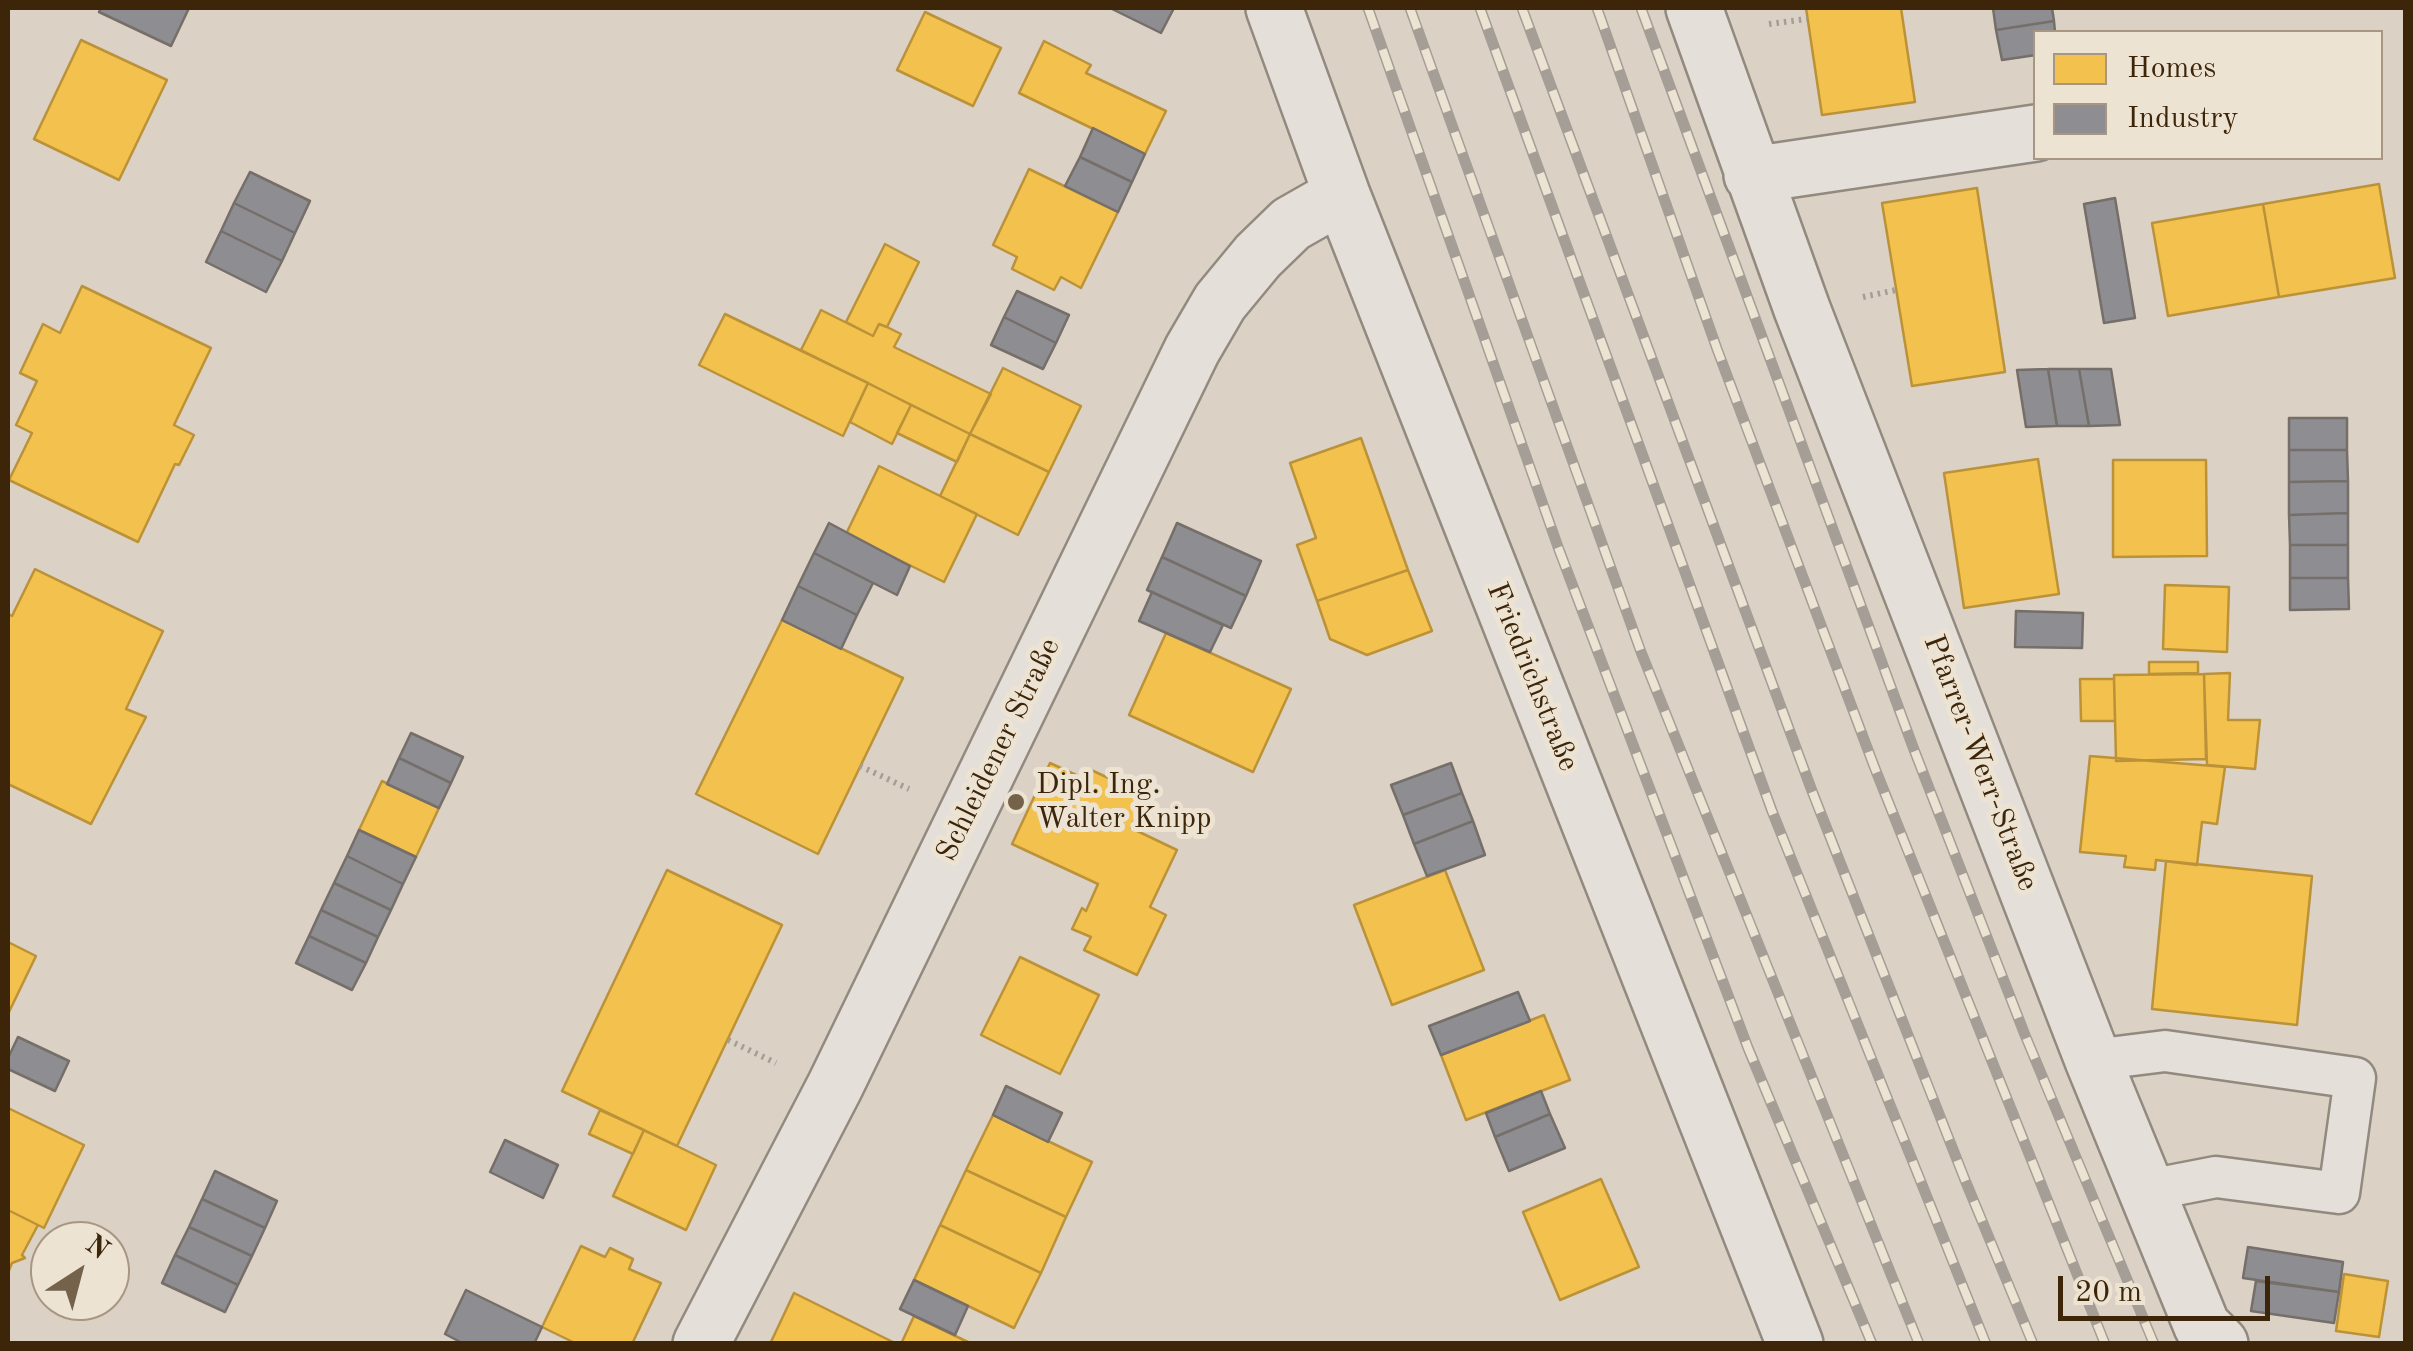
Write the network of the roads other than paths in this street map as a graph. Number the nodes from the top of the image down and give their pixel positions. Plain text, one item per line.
1 (1274, 8) edge
2 (1694, 8) edge
3 (2033, 133) edge
4 (1752, 175) junction
5 (1342, 195) junction
6 (2093, 1060) junction
7 (2149, 1190) junction
8 (702, 1344) edge
9 (1795, 1344) edge
10 (2220, 1344) edge

1 - 5 street, Friedrichstraße
2 - 4 street, Pfarrer-Werr-Straße
3 - 4 street
4 - 6 street, Pfarrer-Werr-Straße
5 - 8 street, Schleidener Straße
5 - 9 street, Friedrichstraße
6 - 7 street, Pfarrer-Werr-Straße
6 - 7 lane
7 - 10 street, Pfarrer-Werr-Straße

